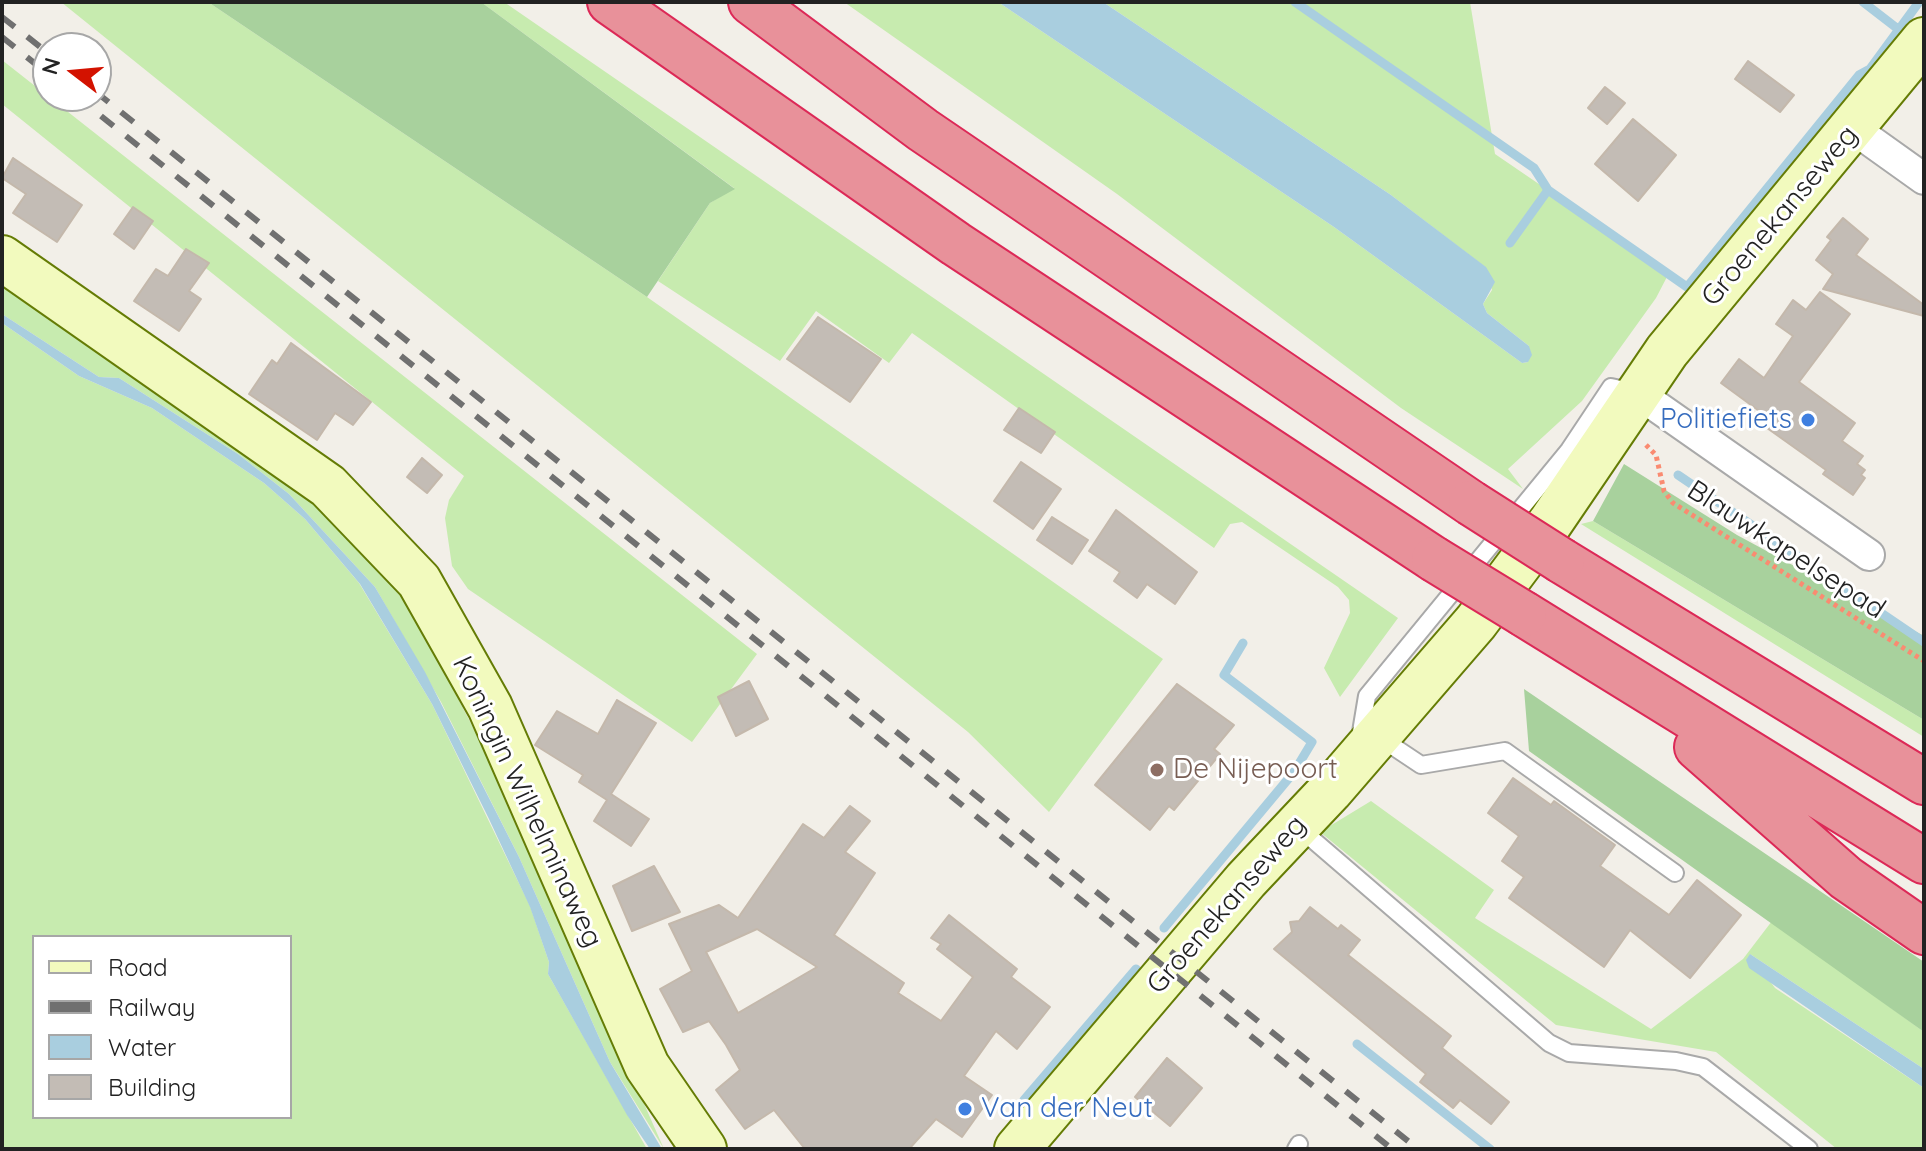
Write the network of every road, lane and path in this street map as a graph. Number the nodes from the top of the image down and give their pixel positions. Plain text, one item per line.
1 (610, 2) edge
2 (751, 2) edge
3 (1924, 40) edge
4 (1854, 129) junction
5 (1924, 179) edge
6 (2, 258) edge
7 (1626, 408) junction
8 (1869, 555) dead end
9 (1924, 661) edge
10 (1610, 671) junction
11 (1367, 749) junction
12 (1924, 782) edge
13 (1296, 825) junction
14 (1924, 861) edge
15 (1675, 873) dead end
16 (1924, 932) edge
17 (704, 1149) edge
18 (1017, 1149) edge
19 (1809, 1149) edge

1 - 10 highway, bridge
2 - 12 highway, bridge
3 - 4 street, Groenekanseweg
4 - 5 street
4 - 7 street, Groenekanseweg
6 - 17 street, Koningin Wilhelminaweg
7 - 8 street
7 - 9 path, Blauwkapelsepad
7 - 11 street, Groenekanseweg
10 - 14 highway
10 - 16 highway
11 - 13 street, Groenekanseweg
11 - 15 lane
13 - 18 street, Groenekanseweg
13 - 19 lane

